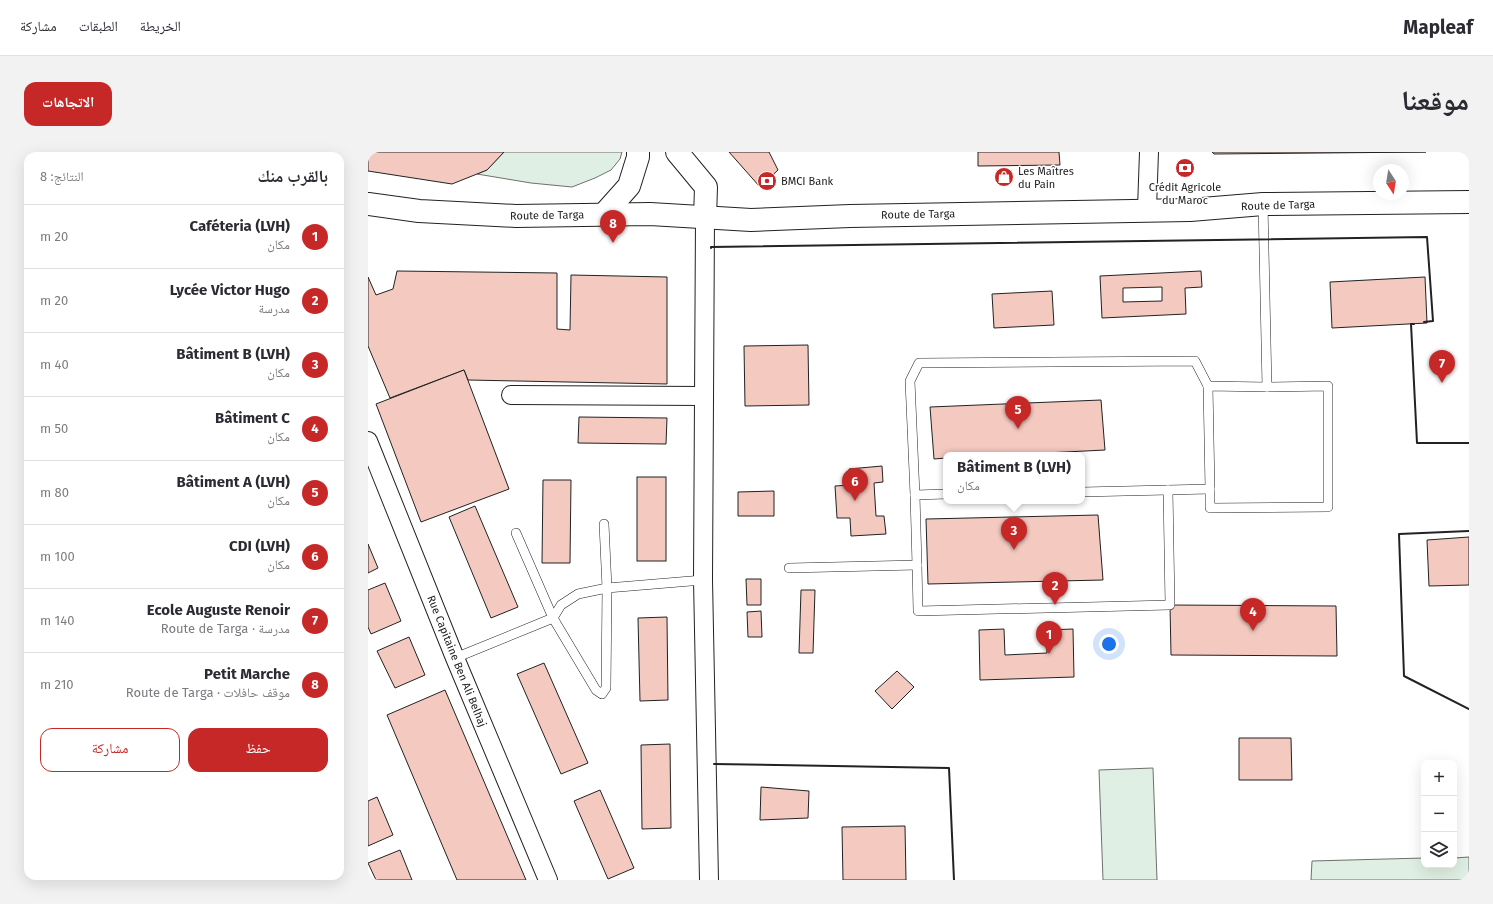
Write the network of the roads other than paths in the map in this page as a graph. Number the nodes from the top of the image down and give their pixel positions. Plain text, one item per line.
1 (638, 152) edge
2 (677, 152) edge
3 (1149, 152) edge
4 (1469, 202) edge
5 (368, 204) edge
6 (1263, 204) junction
7 (1147, 209) junction
8 (604, 214) junction
9 (705, 218) junction
10 (1208, 386) junction
11 (1267, 387) junction
12 (511, 395) dead end
13 (703, 396) junction
14 (368, 441) edge
15 (1210, 489) junction
16 (1168, 490) junction
17 (1085, 492) edge
18 (943, 494) edge
19 (915, 495) junction
20 (604, 524) dead end
21 (516, 533) dead end
22 (917, 566) junction
23 (789, 568) dead end
24 (703, 580) junction
25 (607, 588) junction
26 (553, 618) junction
27 (455, 658) junction
28 (548, 880) edge
29 (709, 880) edge

1 - 8 main road
2 - 9 main road
3 - 7 street
4 - 6 main road, Route de Targa
5 - 8 main road, Route de Targa
6 - 7 main road, Route de Targa
6 - 11 lane
7 - 9 main road, Route de Targa
8 - 9 main road, Route de Targa
9 - 13 street
10 - 11 lane
10 - 15 lane
10 - 19 lane
11 - 15 lane
12 - 13 street
13 - 24 street
14 - 27 street, Rue Capitaine Ben Ali Belhaj
15 - 16 lane
16 - 17 lane
16 - 22 lane
18 - 19 lane
19 - 22 lane
20 - 25 lane
21 - 26 lane
22 - 23 lane
24 - 25 lane
24 - 29 street
25 - 26 lane
25 - 26 lane
26 - 27 lane
27 - 28 street, Rue Capitaine Ben Ali Belhaj

